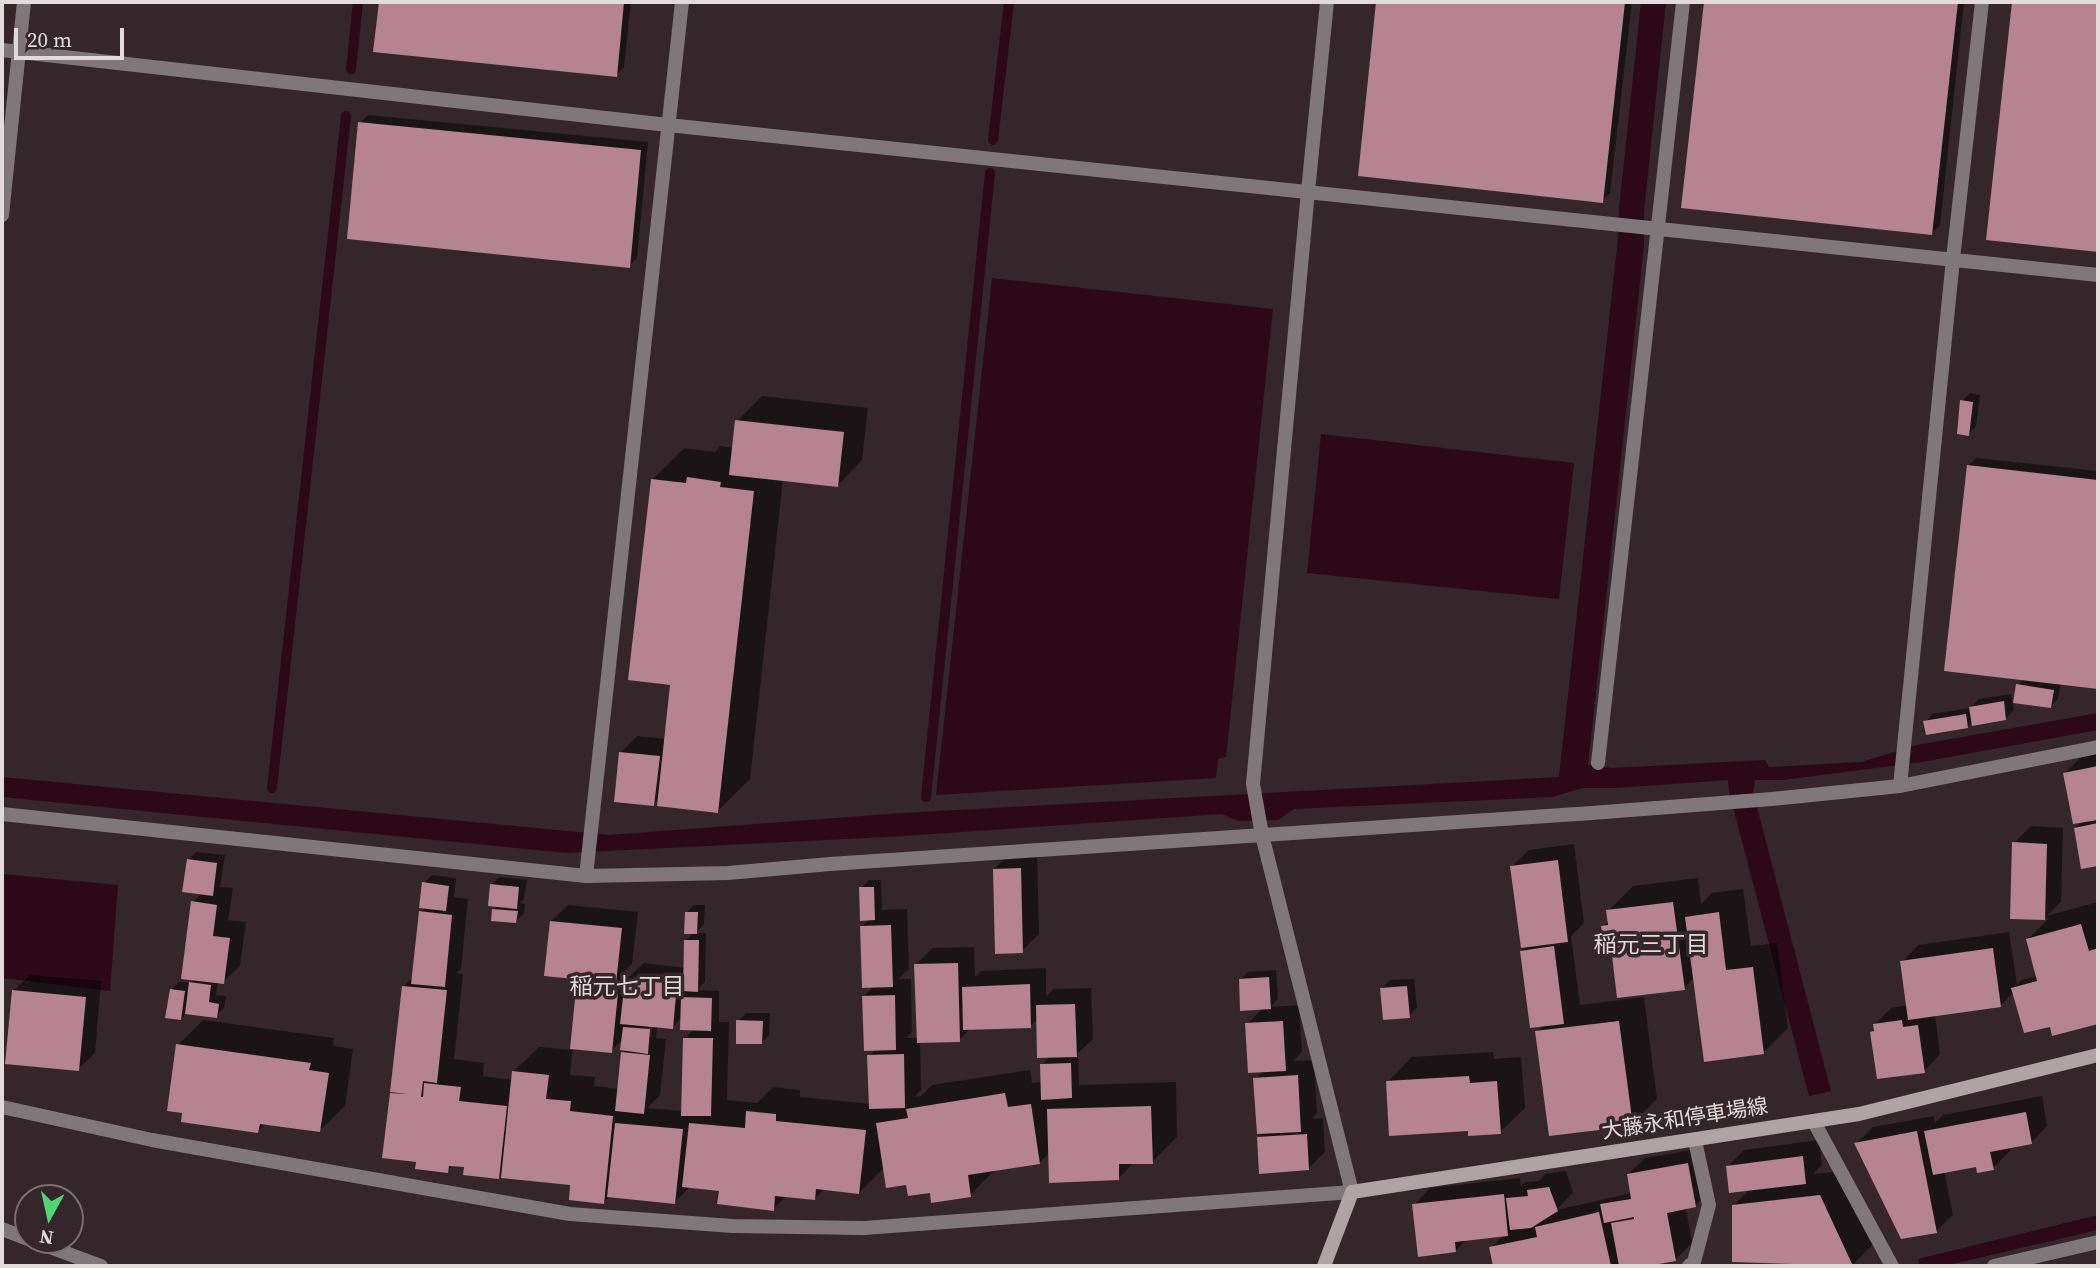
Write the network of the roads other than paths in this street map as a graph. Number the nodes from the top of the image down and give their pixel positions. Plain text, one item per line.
1 (24, 2) edge
2 (682, 2) edge
3 (1328, 2) edge
4 (1683, 2) edge
5 (1982, 2) edge
6 (2, 50) edge
7 (19, 51) junction
8 (668, 125) junction
9 (1308, 191) junction
10 (2, 215) edge
11 (1654, 228) junction
12 (1953, 259) junction
13 (2098, 275) edge
14 (2098, 747) edge
15 (1598, 763) dead end
16 (1900, 786) junction
17 (2, 814) edge
18 (1261, 831) junction
19 (586, 869) junction
20 (2098, 1055) edge
21 (2, 1107) edge
22 (1814, 1122) junction
23 (1695, 1140) junction
24 (1352, 1192) junction
25 (2098, 1242) edge
26 (69, 1254) edge
27 (101, 1266) edge
28 (1324, 1266) edge
29 (1689, 1266) edge
30 (1892, 1266) edge
31 (1994, 1266) edge

1 - 7 street
2 - 8 street
3 - 9 street
4 - 11 street
5 - 12 street
6 - 7 street
7 - 8 street
7 - 10 street
8 - 9 street
8 - 19 street
9 - 11 street
9 - 18 street
11 - 12 street
11 - 15 street
12 - 13 street
12 - 16 street
14 - 16 street
16 - 18 street
17 - 19 street
18 - 19 street
18 - 24 street
20 - 22 main road, 大藤永和停車場線
21 - 24 street
22 - 23 main road, 大藤永和停車場線
22 - 30 street
23 - 24 main road, 大藤永和停車場線
23 - 29 street
24 - 28 main road
25 - 31 street
26 - 27 street

